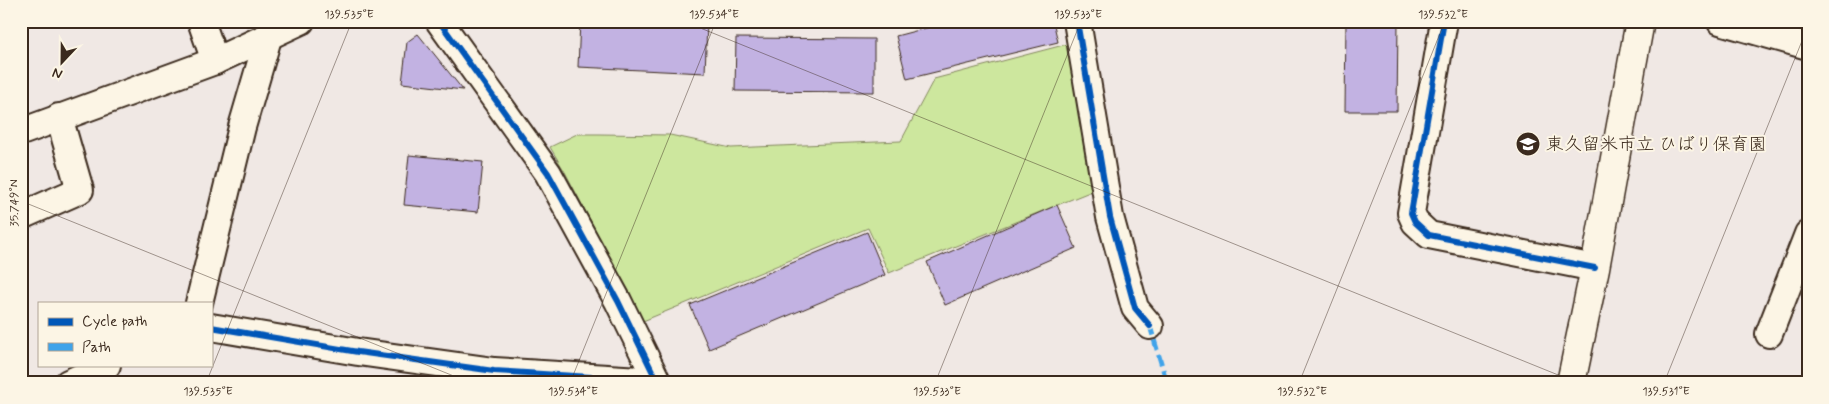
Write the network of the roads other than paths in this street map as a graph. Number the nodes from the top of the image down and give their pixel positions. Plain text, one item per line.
1 (201, 21) edge
2 (301, 21) edge
3 (439, 21) edge
4 (1077, 21) edge
5 (1444, 21) edge
6 (1640, 21) edge
7 (1720, 21) edge
8 (268, 38) junction
9 (1808, 46) edge
10 (215, 61) junction
11 (59, 117) junction
12 (21, 132) edge
13 (21, 216) edge
14 (1808, 234) edge
15 (1595, 268) junction
16 (1799, 283) edge
17 (199, 302) edge
18 (1150, 326) dead end
19 (212, 327) edge
20 (1769, 334) dead end
21 (105, 366) edge
22 (648, 381) edge
23 (68, 383) edge
24 (1572, 383) edge

1 - 10 street
2 - 8 street
3 - 22 street
4 - 18 street
5 - 15 street
6 - 15 street
7 - 9 street
8 - 10 street
8 - 17 street
10 - 11 street
11 - 12 street
11 - 13 street
14 - 16 street
15 - 24 street
16 - 20 street
19 - 22 street
21 - 23 street

